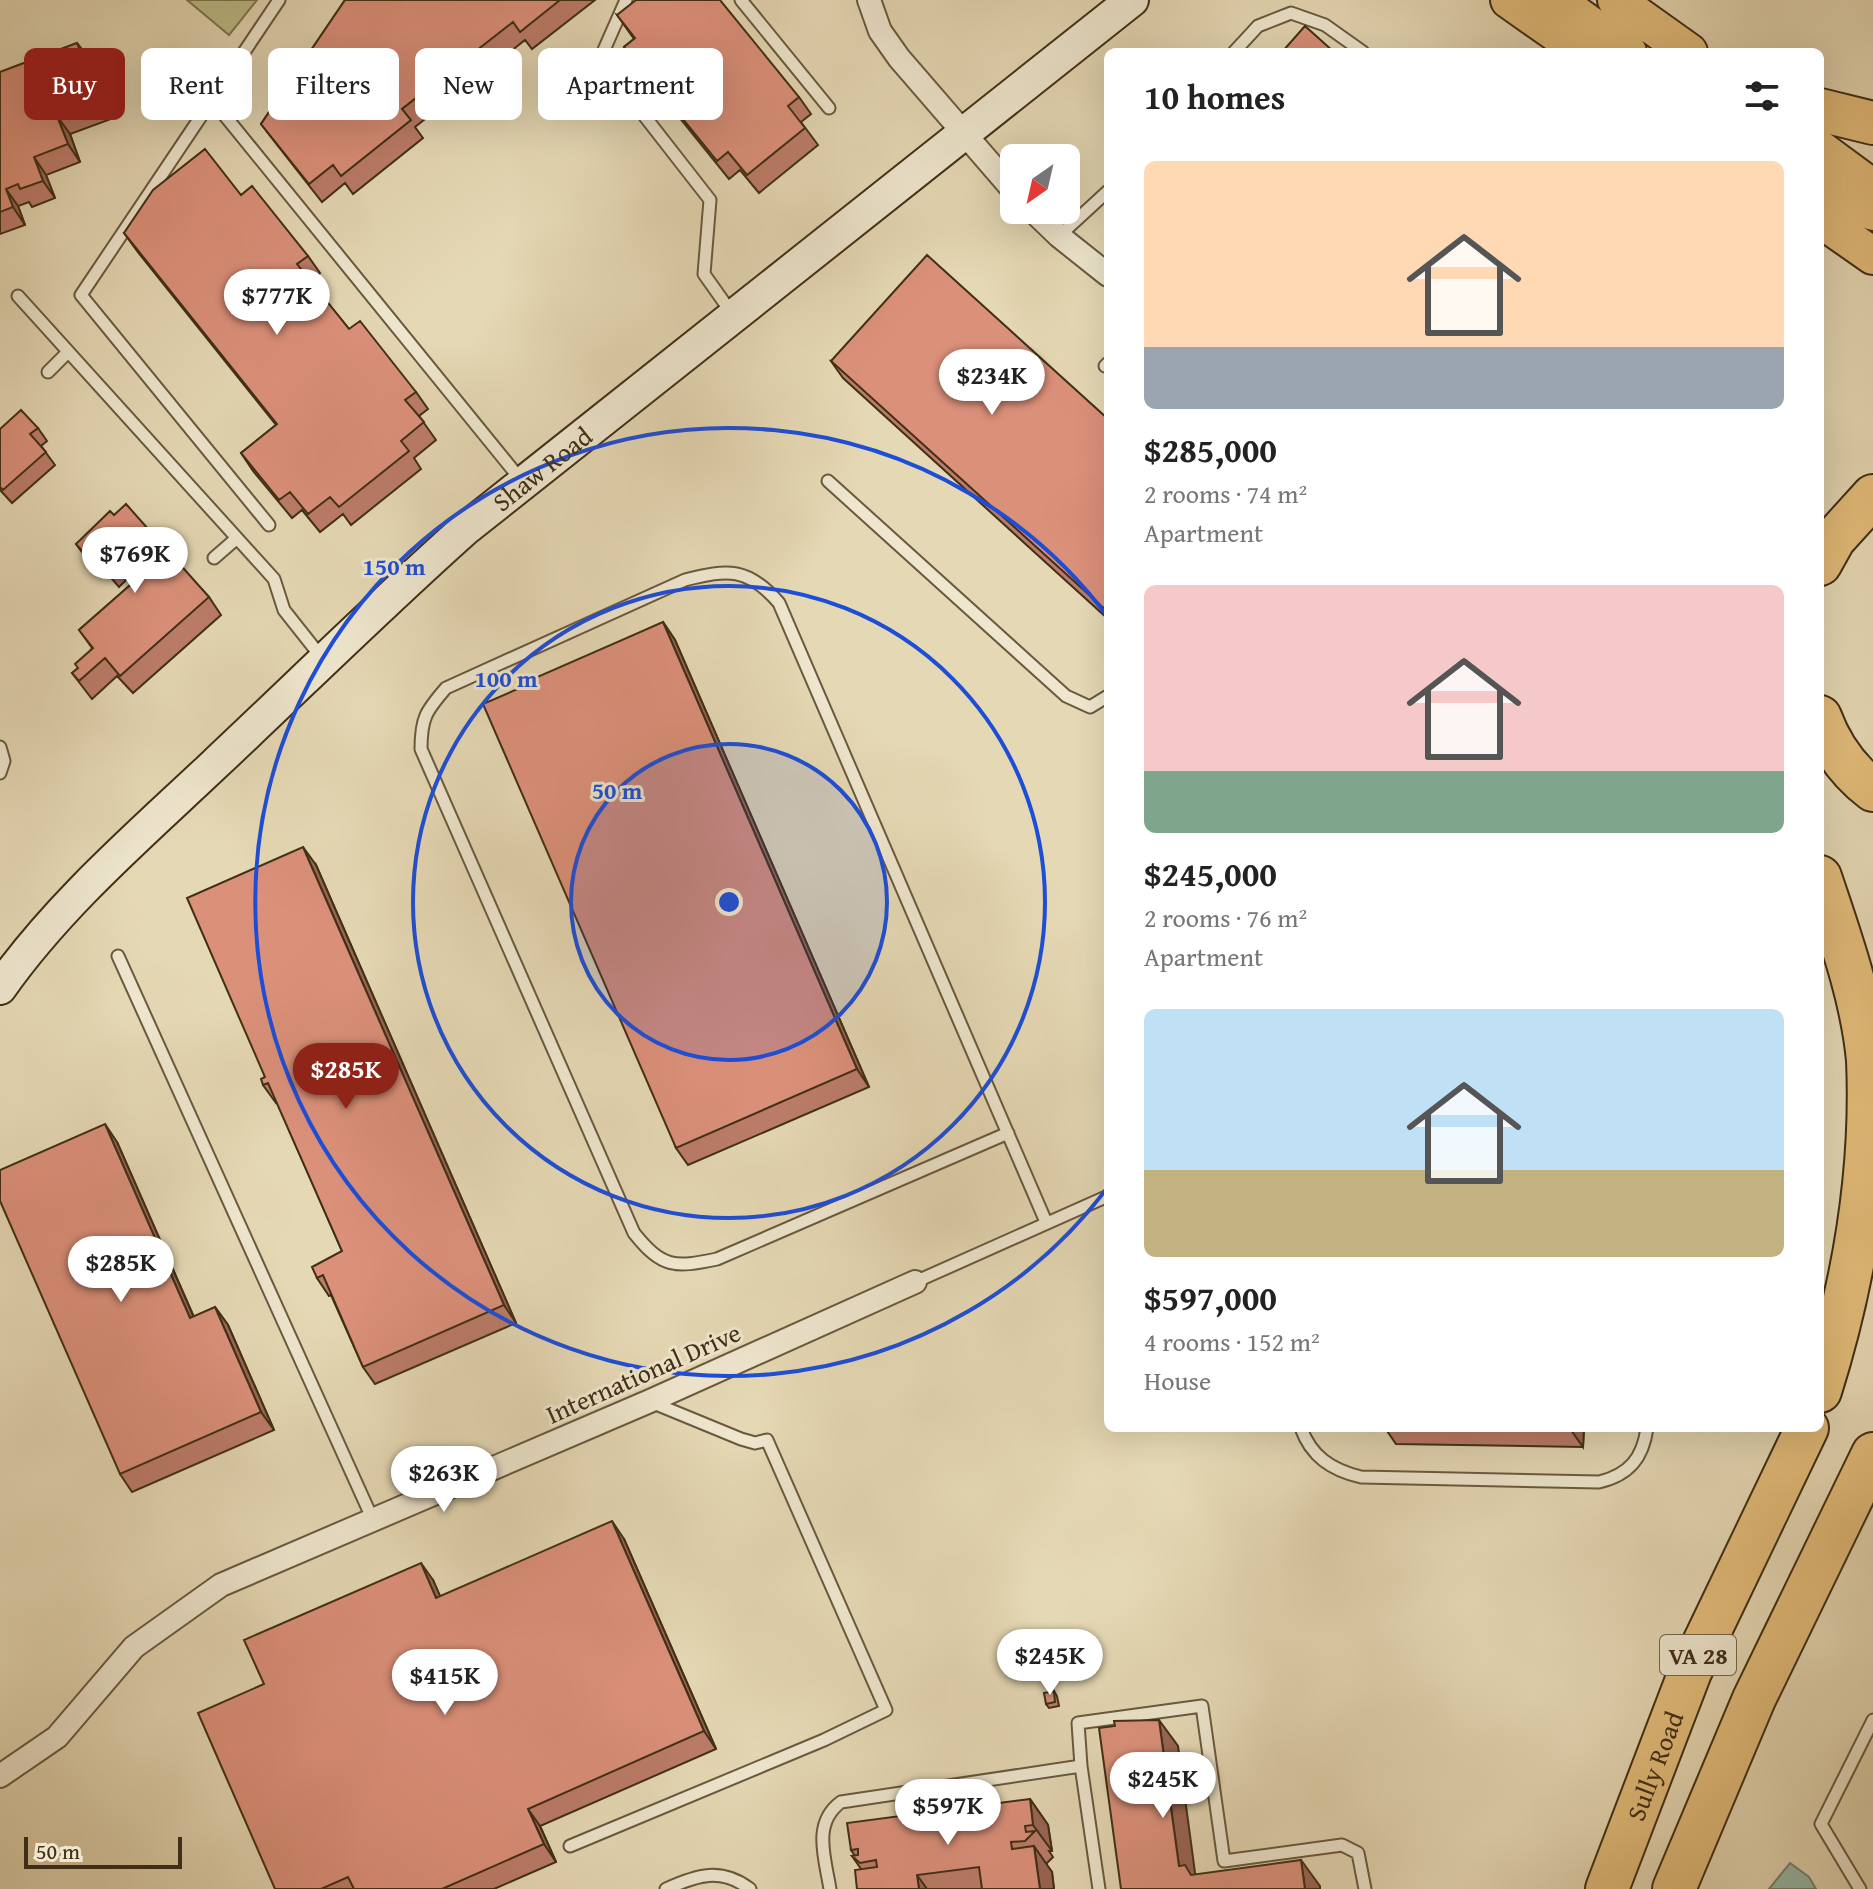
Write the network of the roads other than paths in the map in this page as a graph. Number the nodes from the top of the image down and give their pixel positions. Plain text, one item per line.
1 (279, 0) edge
2 (626, 0) edge
3 (741, 0) edge
4 (869, 0) edge
5 (1132, 0) edge
6 (1509, 0) edge
7 (1556, 0) edge
8 (1616, 0) edge
9 (248, 48) edge
10 (1238, 48) edge
11 (1357, 48) edge
12 (1577, 48) edge
13 (1622, 48) edge
14 (1683, 48) edge
15 (829, 108) dead end
16 (1824, 111) edge
17 (199, 120) edge
18 (228, 120) edge
19 (1873, 123) edge
20 (964, 132) junction
21 (1824, 152) edge
22 (1000, 174) edge
23 (1873, 188) edge
24 (1824, 192) edge
25 (1104, 195) edge
26 (1873, 212) edge
27 (1824, 222) edge
28 (1047, 224) edge
29 (1059, 236) junction
30 (1873, 256) edge
31 (1104, 272) edge
32 (18, 296) dead end
33 (734, 317) junction
34 (68, 352) junction
35 (48, 372) dead end
36 (828, 481) dead end
37 (524, 483) junction
38 (1873, 496) edge
39 (269, 525) dead end
40 (237, 538) junction
41 (1824, 557) edge
42 (214, 558) dead end
43 (323, 660) junction
44 (1104, 698) edge
45 (1824, 727) edge
46 (0, 747) edge
47 (0, 773) edge
48 (1873, 790) edge
49 (1824, 890) edge
50 (118, 956) dead end
51 (0, 988) edge
52 (1008, 1133) junction
53 (1104, 1198) edge
54 (1046, 1222) junction
55 (915, 1282) joint
56 (1873, 1301) edge
57 (1824, 1377) edge
58 (1824, 1394) edge
59 (650, 1401) junction
60 (1302, 1432) edge
61 (1646, 1432) edge
62 (1805, 1432) edge
63 (1873, 1454) edge
64 (373, 1520) junction
65 (1873, 1720) edge
66 (1081, 1766) junction
67 (0, 1776) edge
68 (570, 1846) dead end
69 (666, 1889) edge
70 (750, 1889) edge
71 (830, 1889) edge
72 (1099, 1889) edge
73 (1365, 1889) edge
74 (1607, 1889) edge
75 (1674, 1889) edge
76 (1860, 1889) edge

1 - 9 lane
2 - 33 lane
3 - 15 lane
4 - 20 street
5 - 20 main road, Shaw Road
6 - 12 main road
7 - 13 main road
8 - 14 main road
10 - 11 lane
16 - 19 highway
17 - 39 lane
18 - 37 lane
20 - 22 street
20 - 33 main road, Shaw Road
21 - 23 main road
24 - 26 main road
25 - 29 lane
27 - 30 main road
28 - 29 street
29 - 31 street
32 - 34 lane
33 - 37 main road, Shaw Road
34 - 35 lane
34 - 40 lane
36 - 44 lane
37 - 43 main road, Shaw Road
38 - 41 highway
40 - 42 lane
40 - 43 lane
43 - 51 main road, Shaw Road
45 - 48 highway
46 - 47 lane
49 - 57 highway
50 - 64 lane
52 - 52 lane
52 - 54 lane
53 - 54 lane
54 - 55 lane
55 - 59 street, International Drive
56 - 58 highway
59 - 64 street, International Drive
59 - 68 lane
60 - 61 lane
62 - 74 highway, Sully Road / VA 28
63 - 75 highway, VA 28
64 - 67 street, International Drive
65 - 76 lane
66 - 71 lane
66 - 72 lane
66 - 73 lane
69 - 70 lane

